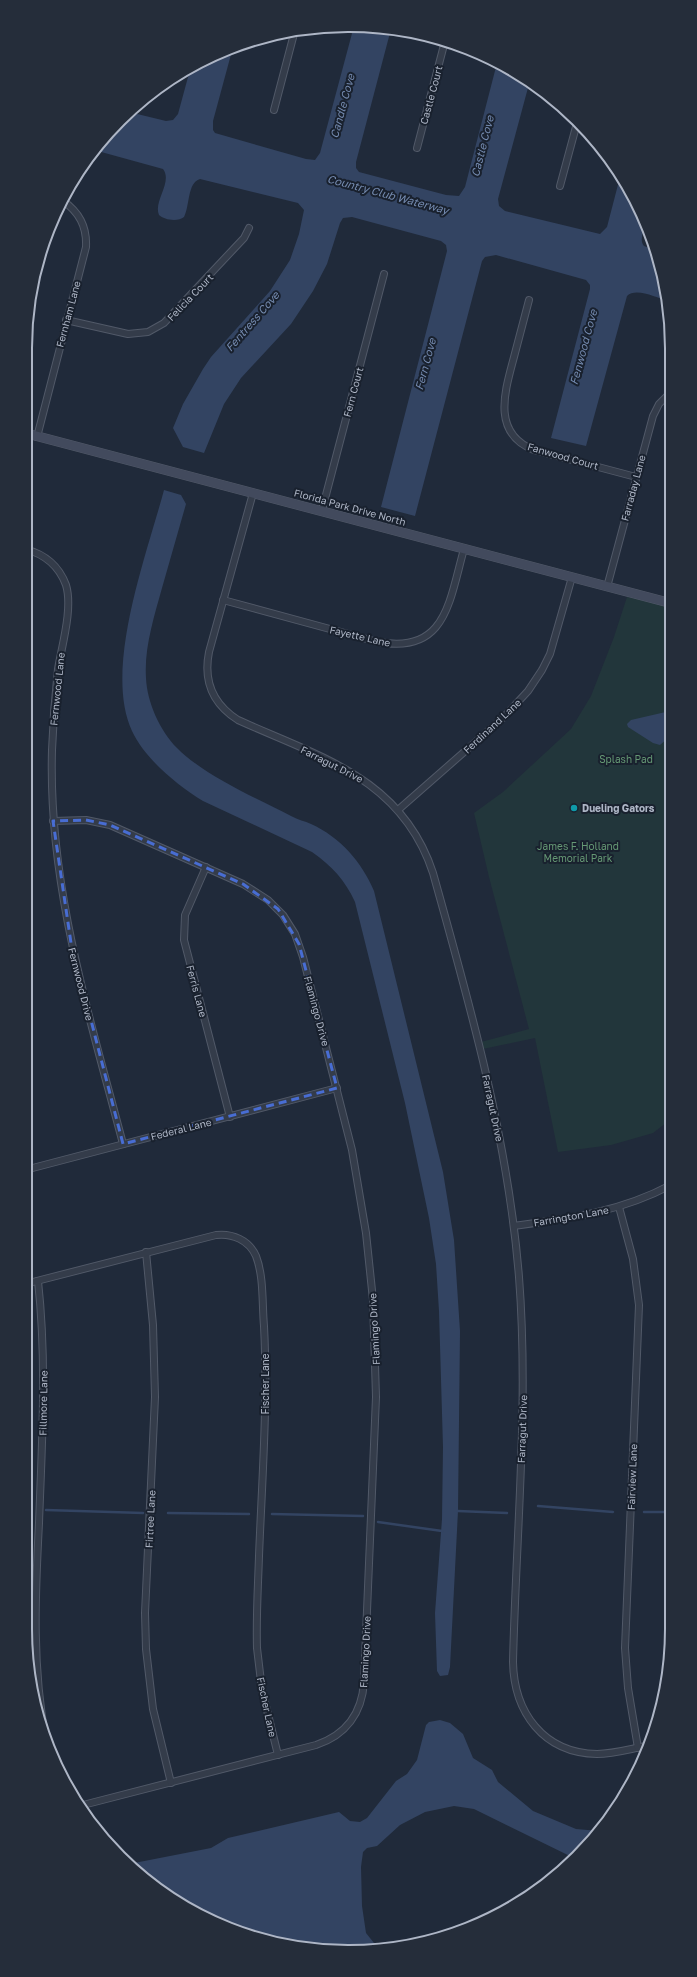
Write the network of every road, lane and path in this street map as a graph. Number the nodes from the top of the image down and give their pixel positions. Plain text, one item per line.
1 (293, 37) edge
2 (443, 47) edge
3 (274, 110) dead end
4 (575, 129) edge
5 (417, 148) dead end
6 (560, 186) dead end
7 (67, 204) edge
8 (249, 228) dead end
9 (384, 274) dead end
10 (529, 300) dead end
11 (66, 320) junction
12 (665, 399) edge
13 (32, 436) edge
14 (37, 437) junction
15 (636, 477) junction
16 (253, 493) junction
17 (322, 510) junction
18 (464, 549) junction
19 (32, 552) edge
20 (572, 577) junction
21 (607, 587) junction
22 (223, 600) junction
23 (665, 602) edge
24 (398, 810) junction
25 (53, 821) junction
26 (206, 867) junction
27 (337, 1088) junction
28 (230, 1117) junction
29 (123, 1144) junction
30 (32, 1168) edge
31 (665, 1187) edge
32 (619, 1207) junction
33 (514, 1226) junction
34 (146, 1252) junction
35 (38, 1281) junction
36 (32, 1282) edge
37 (39, 1696) edge
38 (642, 1747) edge
39 (638, 1748) junction
40 (278, 1755) junction
41 (171, 1783) junction
42 (85, 1804) edge

1 - 3 street
2 - 5 street, Castle Court
4 - 6 street
7 - 11 street, Fernham Lane
8 - 11 street, Felicia Court
9 - 17 street, Fern Court
10 - 15 street, Fanwood Court
11 - 14 street, Fernham Lane
12 - 15 street, Farraday Lane
13 - 14 street, Florida Park Drive North
14 - 16 street, Florida Park Drive North
15 - 21 street, Farraday Lane
16 - 17 street, Florida Park Drive North
16 - 22 street, Farragut Drive
17 - 18 street, Florida Park Drive North
18 - 20 street, Florida Park Drive North
18 - 22 street, Fayette Lane
19 - 25 street, Fernwood Lane
20 - 21 street, Florida Park Drive North
20 - 24 street, Ferdinand Lane
21 - 23 street, Florida Park Drive North
22 - 24 street, Farragut Drive
24 - 33 street, Farragut Drive
25 - 26 street, Flamingo Drive
25 - 29 street, Fernwood Drive
26 - 27 street, Flamingo Drive
26 - 28 street, Ferris Lane
27 - 28 street, Federal Lane
27 - 40 street, Flamingo Drive
28 - 29 street, Federal Lane
29 - 30 street, Federal Lane
31 - 32 street, Farrington Lane
32 - 33 street, Farrington Lane
32 - 39 street, Fairview Lane
33 - 39 street, Farragut Drive
34 - 35 street, Fischer Lane
34 - 40 street, Fischer Lane
34 - 41 street, Firtree Lane
35 - 36 street, Fischer Lane
35 - 37 street, Fillmore Lane
38 - 39 street, Farragut Drive
40 - 41 street, Flamingo Drive
41 - 42 street, Flamingo Drive

